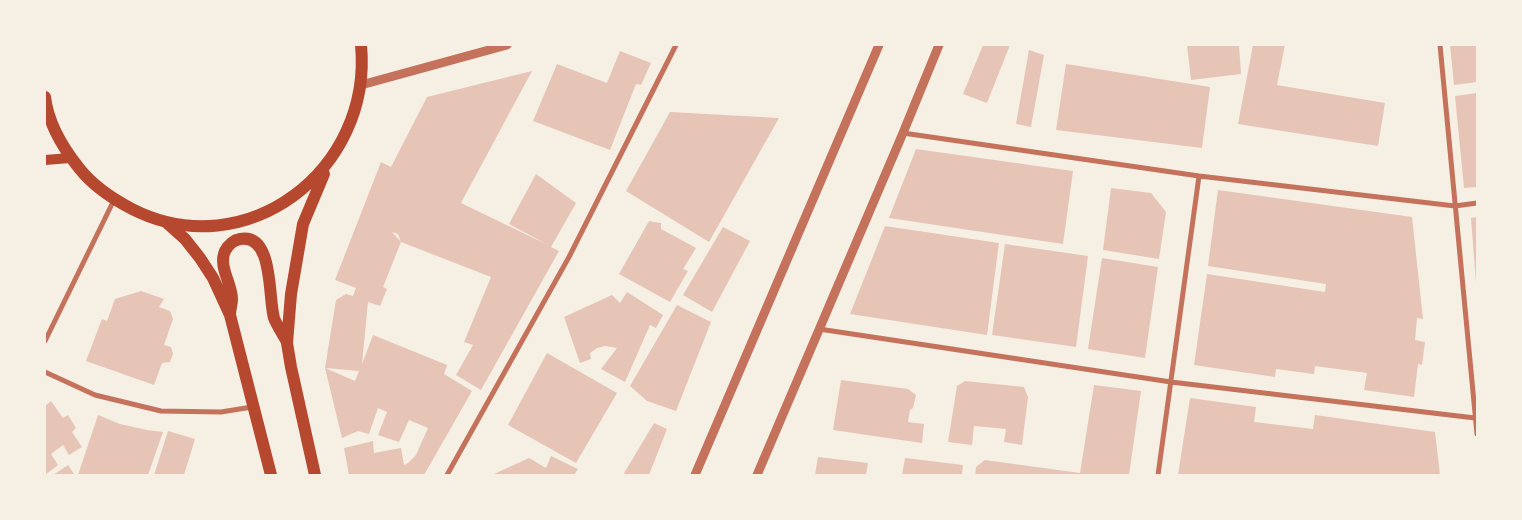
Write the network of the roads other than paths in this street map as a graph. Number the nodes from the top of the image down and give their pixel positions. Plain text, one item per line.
1 (360, 45) edge
2 (507, 45) edge
3 (676, 45) edge
4 (879, 45) edge
5 (939, 45) edge
6 (1440, 45) edge
7 (361, 86) junction
8 (45, 97) edge
9 (904, 133) junction
10 (70, 158) junction
11 (45, 160) edge
12 (330, 160) junction
13 (1199, 176) junction
14 (114, 200) junction
15 (1477, 203) edge
16 (1455, 206) junction
17 (166, 222) junction
18 (230, 315) junction
19 (819, 329) junction
20 (45, 341) edge
21 (287, 342) junction
22 (45, 372) edge
23 (1171, 382) junction
24 (254, 407) junction
25 (1475, 418) junction
26 (1477, 434) edge
27 (271, 475) edge
28 (315, 475) edge
29 (447, 475) edge
30 (695, 475) edge
31 (757, 475) edge
32 (1158, 475) edge

1 - 7 main road
2 - 7 street
3 - 29 street
4 - 30 street
5 - 9 street
6 - 16 street
7 - 12 main road
8 - 10 main road
9 - 13 street
9 - 19 street
10 - 11 main road
10 - 14 main road
12 - 17 main road
12 - 21 main road
13 - 16 street
13 - 23 street
14 - 17 main road
14 - 20 street
15 - 16 street
16 - 25 street
17 - 18 main road
18 - 21 main road
18 - 24 main road
19 - 23 street
19 - 31 street
21 - 28 main road
22 - 24 street
23 - 25 street
23 - 32 street
24 - 27 main road
25 - 26 street

